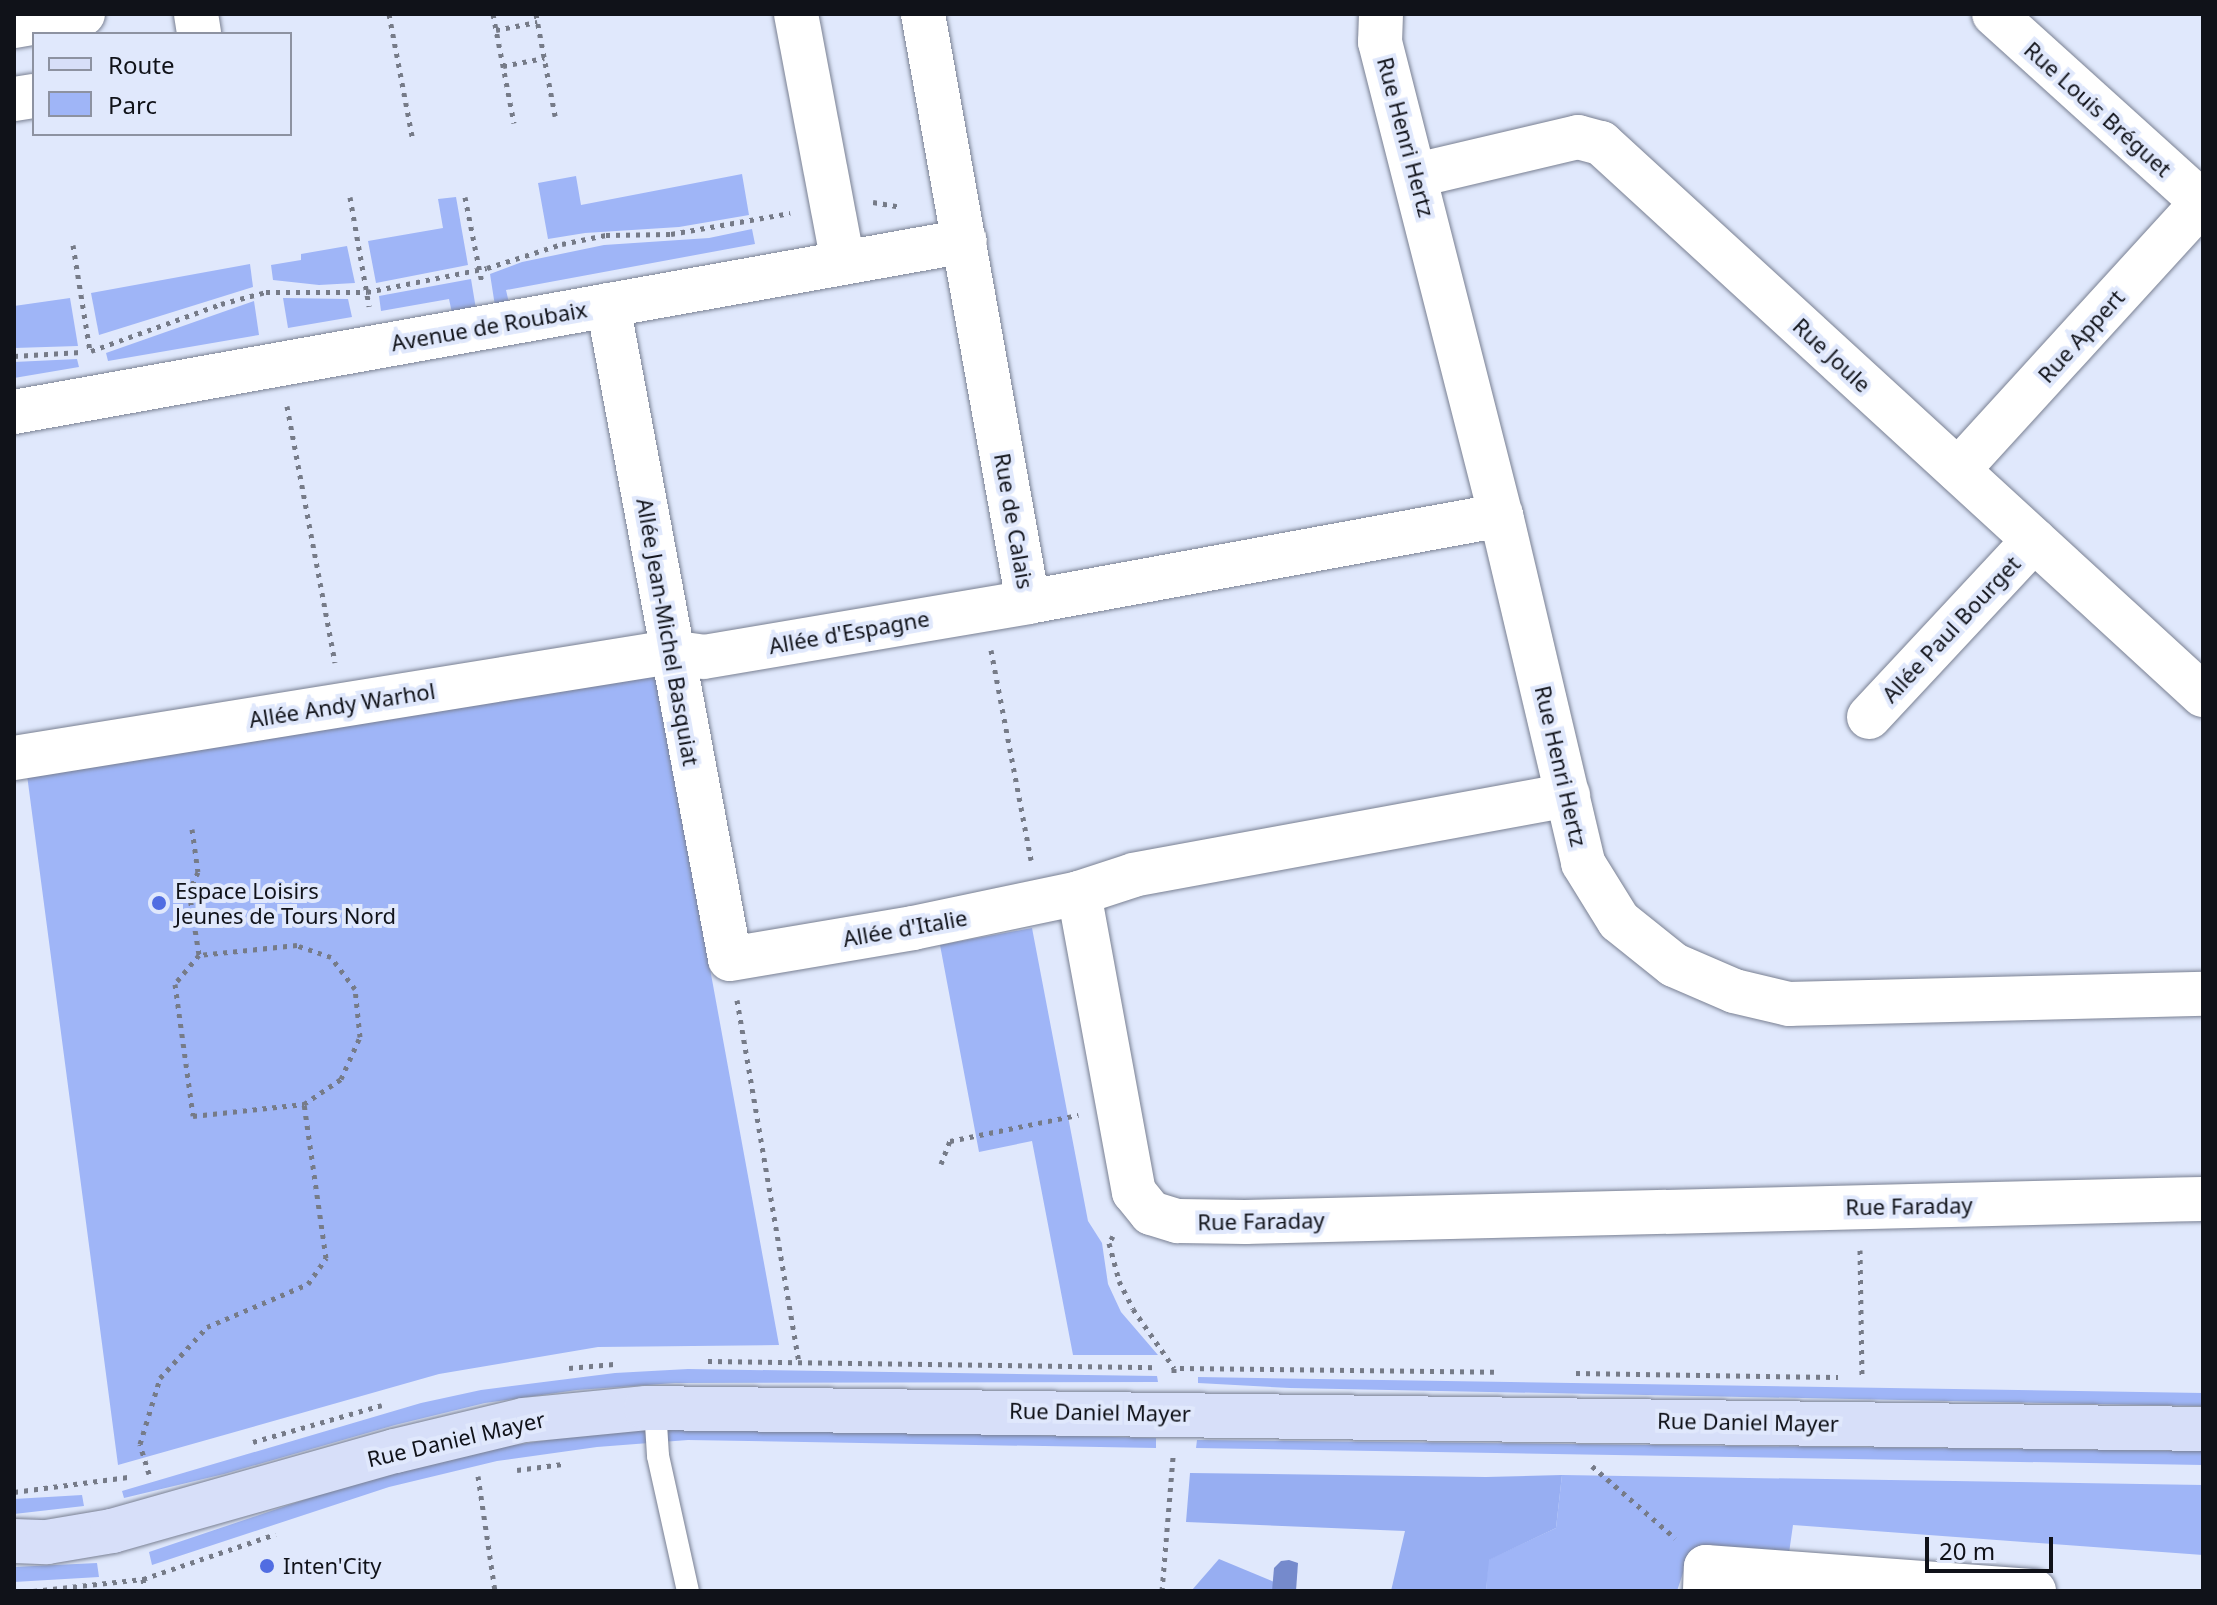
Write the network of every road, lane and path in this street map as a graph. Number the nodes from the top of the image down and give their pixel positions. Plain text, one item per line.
1 (83, 14) edge
2 (389, 14) edge
3 (493, 14) edge
4 (536, 14) edge
5 (796, 14) edge
6 (923, 14) edge
7 (1381, 14) edge
8 (1994, 14) edge
9 (537, 22) junction
10 (14, 26) edge
11 (496, 30) junction
12 (544, 58) junction
13 (503, 66) junction
14 (555, 116) dead end
15 (514, 123) dead end
16 (413, 141) dead end
17 (1417, 175) junction
18 (350, 197) dead end
19 (465, 197) dead end
20 (2203, 203) edge
21 (793, 213) dead end
22 (965, 241) junction
23 (73, 245) dead end
24 (843, 263) junction
25 (480, 270) junction
26 (367, 292) junction
27 (484, 296) dead end
28 (608, 305) junction
29 (371, 315) dead end
30 (90, 351) junction
31 (14, 356) edge
32 (285, 396) dead end
33 (98, 397) junction
34 (14, 412) edge
35 (1958, 470) junction
36 (1501, 515) junction
37 (2034, 540) junction
38 (1028, 602) junction
39 (983, 610) junction
40 (670, 652) junction
41 (2203, 695) edge
42 (343, 705) junction
43 (1869, 717) dead end
44 (14, 758) edge
45 (1568, 795) junction
46 (192, 829) dead end
47 (1059, 898) junction
48 (199, 955) junction
49 (730, 959) junction
50 (2203, 994) edge
51 (304, 1104) junction
52 (1079, 1115) dead end
53 (941, 1164) dead end
54 (2203, 1199) edge
55 (1859, 1207) junction
56 (1151, 1213) junction
57 (799, 1362) dead end
58 (1862, 1377) dead end
59 (655, 1408) junction
60 (1173, 1413) junction
61 (2203, 1429) edge
62 (1157, 1459) dead end
63 (1173, 1459) junction
64 (1188, 1459) dead end
65 (575, 1462) dead end
66 (1576, 1465) dead end
67 (1591, 1465) junction
68 (1607, 1465) dead end
69 (503, 1472) dead end
70 (149, 1474) dead end
71 (489, 1474) dead end
72 (478, 1476) junction
73 (465, 1480) dead end
74 (280, 1533) dead end
75 (14, 1541) edge
76 (143, 1579) junction
77 (1706, 1579) edge
78 (33, 1591) edge
79 (145, 1591) edge
80 (495, 1591) edge
81 (688, 1591) edge
82 (1162, 1591) edge
83 (2034, 1591) edge

1 - 10 street
2 - 16 path
3 - 11 path
4 - 9 path
5 - 24 street
6 - 22 street, Rue de Calais
7 - 17 street, Rue Henri Hertz
8 - 20 street, Rue Louis Bréguet
9 - 11 path
9 - 12 path
11 - 13 path
12 - 13 path
12 - 14 path
13 - 15 path
17 - 35 street, Rue Joule
17 - 36 street, Rue Henri Hertz
18 - 26 path
19 - 25 path
20 - 35 street, Rue Appert
21 - 25 path
22 - 24 street, Avenue de Roubaix
22 - 38 street, Rue de Calais
23 - 30 path
24 - 28 street, Avenue de Roubaix
25 - 26 path
25 - 27 path
26 - 29 path
26 - 30 path
28 - 33 street, Avenue de Roubaix
28 - 40 street, Allée Jean-Michel Basquiat
30 - 31 path
30 - 33 path
32 - 42 path
33 - 34 street, Avenue de Roubaix
35 - 37 street, Rue Joule
36 - 38 street, Rue de Calais
36 - 45 street, Rue Henri Hertz
37 - 41 street, Rue Joule
37 - 43 street, Allée Paul Bourget
38 - 39 street, Allée d'Espagne
39 - 40 street, Allée d'Espagne
39 - 47 path
40 - 42 street, Allée Andy Warhol
40 - 49 street, Allée Jean-Michel Basquiat
42 - 44 street, Allée Andy Warhol
45 - 47 street
45 - 50 street, Rue Henri Hertz
46 - 48 path
47 - 49 street, Allée d'Italie
47 - 56 street
48 - 51 path
48 - 51 path
49 - 57 path
51 - 70 path
52 - 53 path
54 - 55 street, Rue Faraday
55 - 56 street, Rue Faraday
55 - 58 path
56 - 60 path
59 - 60 main road, Rue Daniel Mayer
59 - 75 main road, Rue Daniel Mayer
59 - 81 lane
60 - 61 main road, Rue Daniel Mayer
60 - 63 path
62 - 63 path
63 - 64 path
63 - 82 path
65 - 69 path
66 - 67 path
67 - 68 path
67 - 77 path
71 - 72 path
72 - 73 path
72 - 80 path
74 - 76 path
76 - 78 path
76 - 79 path
77 - 83 street

